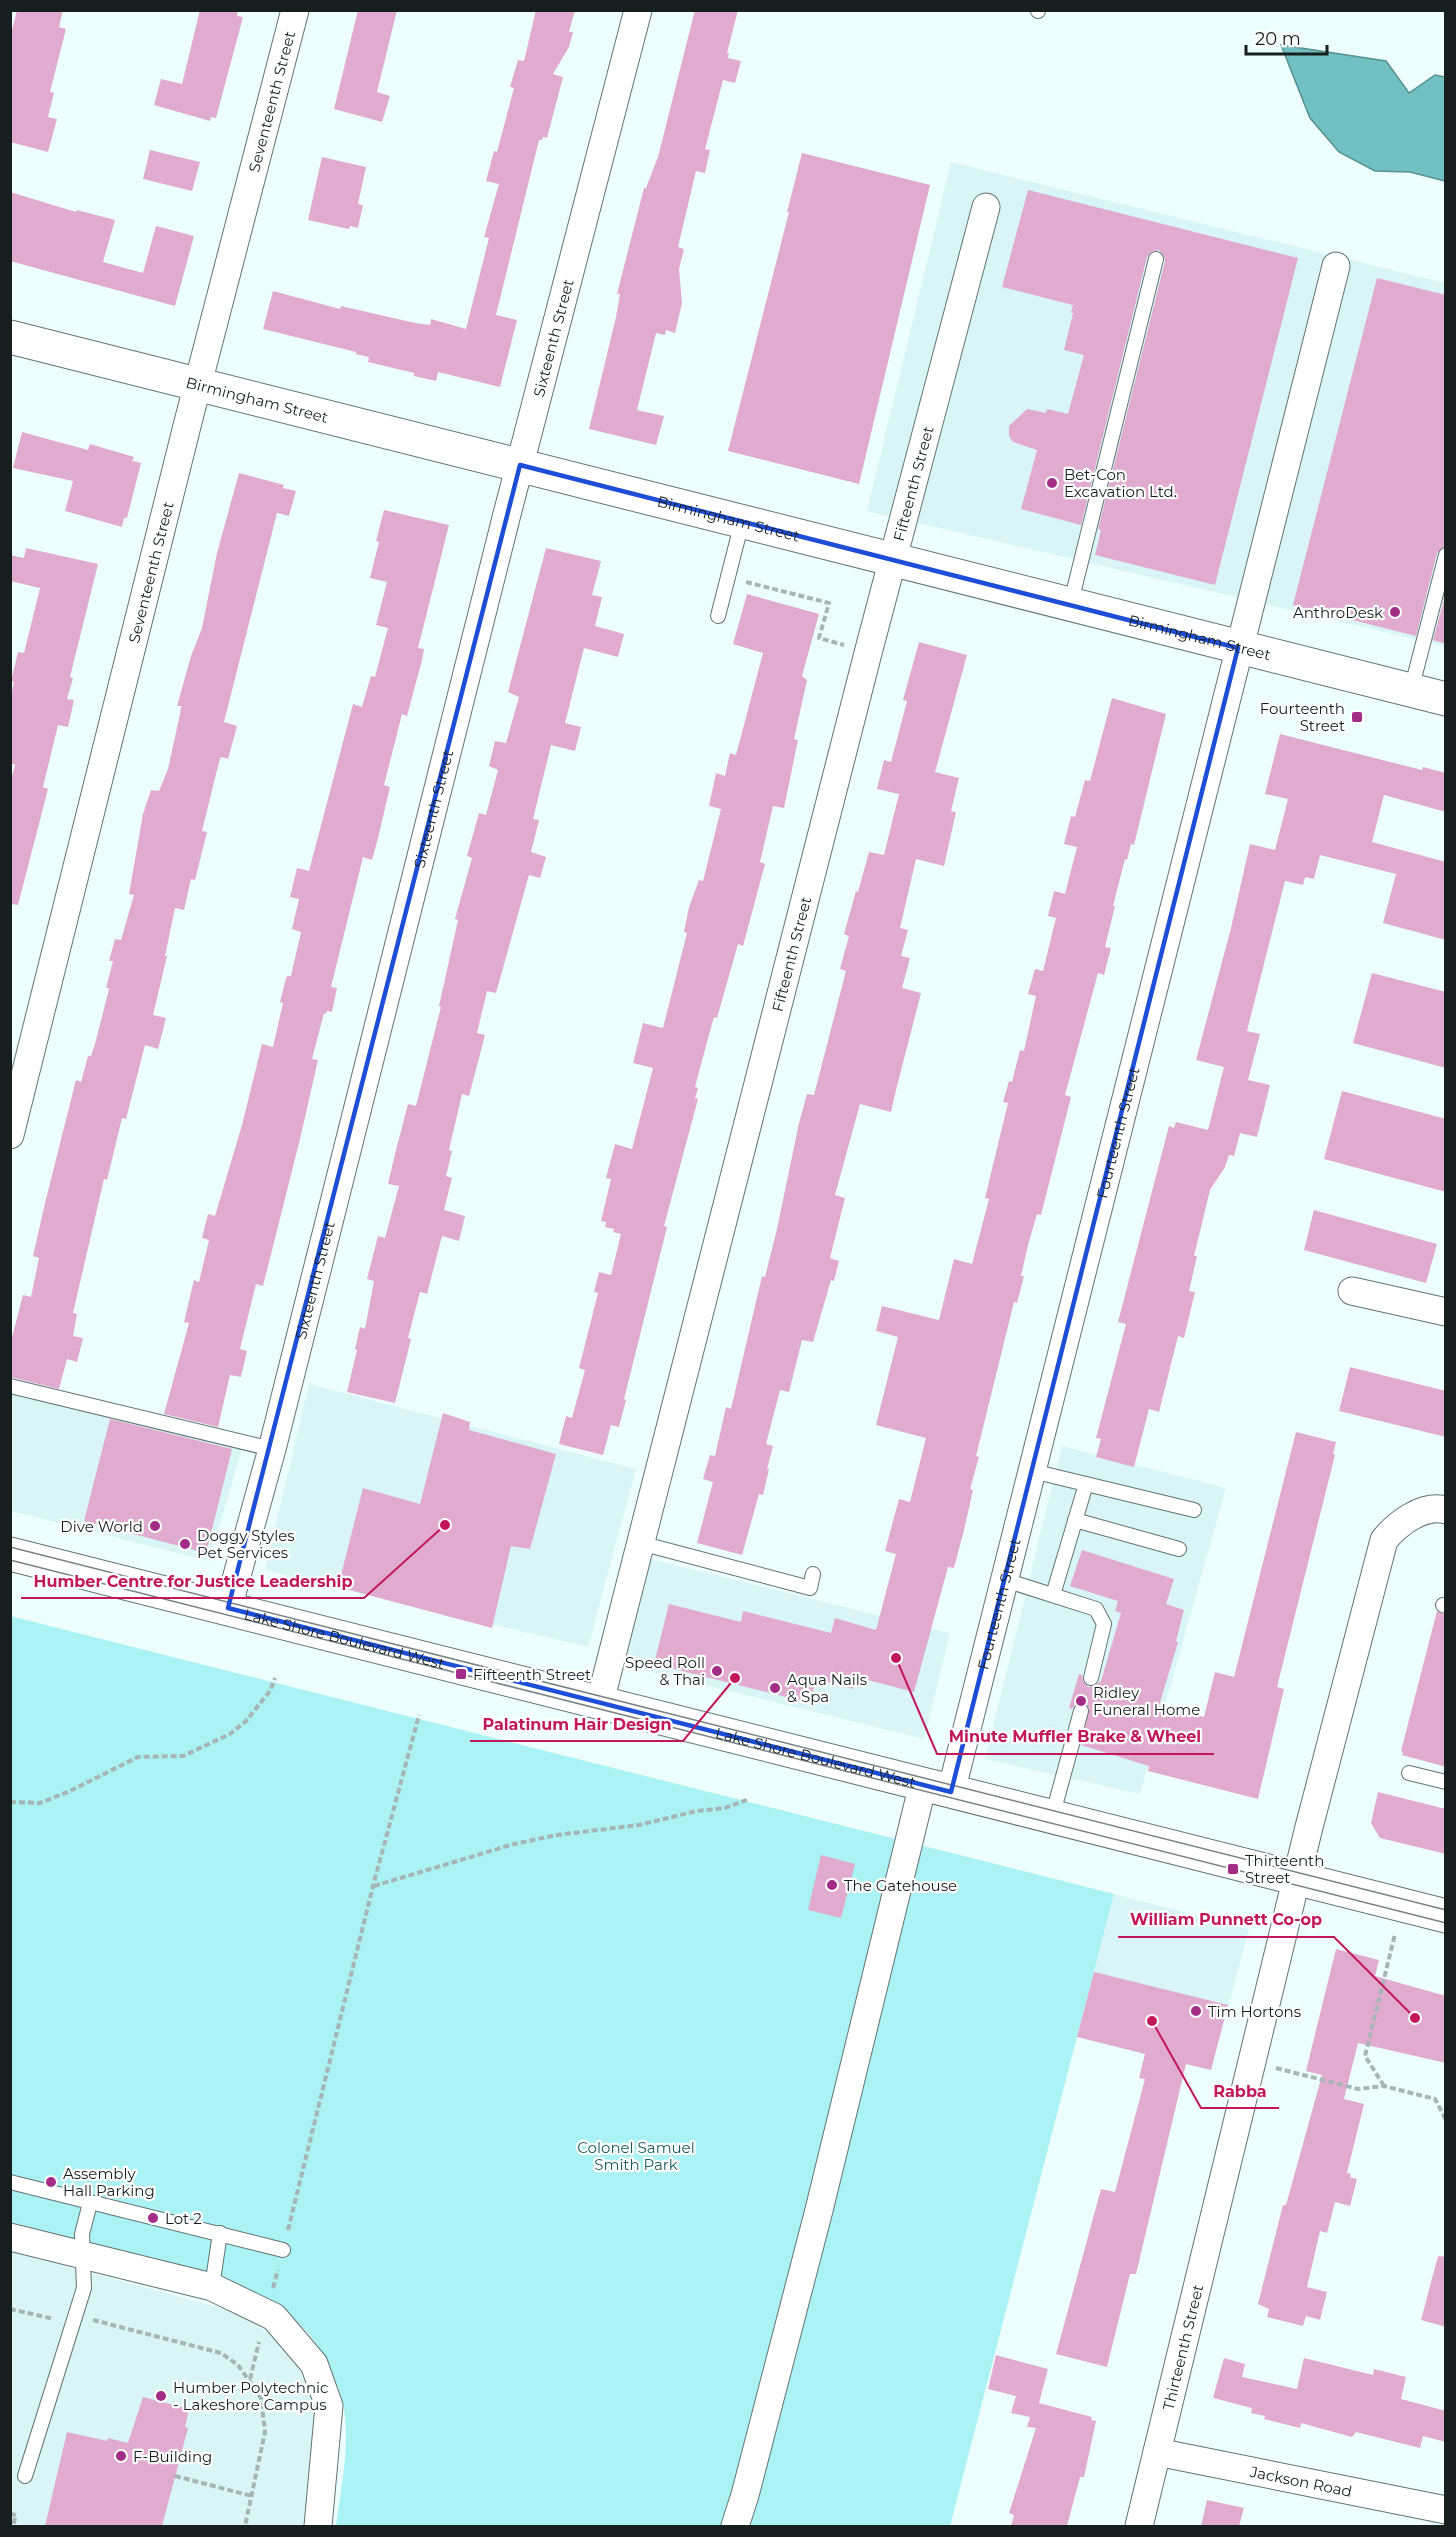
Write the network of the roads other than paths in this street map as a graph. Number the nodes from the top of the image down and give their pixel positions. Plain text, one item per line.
1 (295, 10) edge
2 (638, 10) edge
3 (986, 207) dead end
4 (1156, 259) dead end
5 (1336, 266) dead end
6 (10, 337) edge
7 (198, 384) junction
8 (520, 465) junction
9 (742, 522) junction
10 (1446, 555) edge
11 (893, 560) junction
12 (1070, 606) junction
13 (718, 616) dead end
14 (1238, 648) junction
15 (1412, 690) junction
16 (1446, 699) edge
17 (10, 1135) edge
18 (1352, 1291) dead end
19 (1446, 1312) edge
20 (10, 1386) edge
21 (272, 1449) junction
22 (1032, 1471) junction
23 (1086, 1484) junction
24 (1194, 1510) dead end
25 (1446, 1510) edge
26 (1075, 1520) junction
27 (640, 1543) junction
28 (1179, 1549) dead end
29 (10, 1554) edge
30 (813, 1574) dead end
31 (1005, 1580) junction
32 (1053, 1595) junction
33 (228, 1608) junction
34 (1091, 1678) dead end
35 (600, 1702) junction
36 (1081, 1711) dead end
37 (1409, 1773) dead end
38 (1446, 1782) edge
39 (937, 1788) junction
40 (1052, 1817) junction
41 (1296, 1879) junction
42 (1446, 1916) edge
43 (10, 2182) edge
44 (90, 2203) junction
45 (220, 2233) junction
46 (10, 2238) edge
47 (283, 2250) road end
48 (82, 2256) junction
49 (212, 2287) junction
50 (1157, 2452) junction
51 (26, 2476) dead end
52 (1446, 2510) edge
53 (318, 2526) edge
54 (735, 2526) edge
55 (1139, 2526) edge

1 - 7 street, Seventeenth Street
2 - 8 street, Sixteenth Street
3 - 11 street, Fifteenth Street
4 - 12 lane
5 - 14 street, Fourteenth Street
6 - 7 street, Birmingham Street
7 - 8 street, Birmingham Street
7 - 17 street, Seventeenth Street
8 - 9 street, Birmingham Street
8 - 21 street, Sixteenth Street
9 - 11 street, Birmingham Street
9 - 13 lane
10 - 15 lane
11 - 12 street, Birmingham Street
11 - 27 street, Fifteenth Street
12 - 14 street, Birmingham Street
14 - 15 street, Birmingham Street
14 - 22 street, Fourteenth Street
15 - 16 street, Birmingham Street
18 - 19 street
20 - 21 lane
21 - 33 street, Sixteenth Street
22 - 23 lane
22 - 31 street, Fourteenth Street
23 - 24 lane
23 - 26 lane
25 - 41 street, Thirteenth Street
26 - 28 lane
26 - 32 lane
27 - 30 lane
27 - 35 street, Fifteenth Street
29 - 33 street, Lake Shore Boulevard West
31 - 32 lane
31 - 39 street, Fourteenth Street
32 - 34 lane
33 - 35 street, Lake Shore Boulevard West
35 - 39 street, Lake Shore Boulevard West
36 - 40 lane
37 - 38 lane
39 - 40 street, Lake Shore Boulevard West
39 - 54 street, Fourteenth Street
40 - 41 street, Lake Shore Boulevard West
41 - 42 street, Lake Shore Boulevard West
41 - 50 street, Thirteenth Street
43 - 44 lane
44 - 45 lane
44 - 48 lane
45 - 47 lane
45 - 49 lane
46 - 48 street
48 - 49 street
48 - 51 lane
49 - 53 street
50 - 52 street, Jackson Road
50 - 55 street, Thirteenth Street

